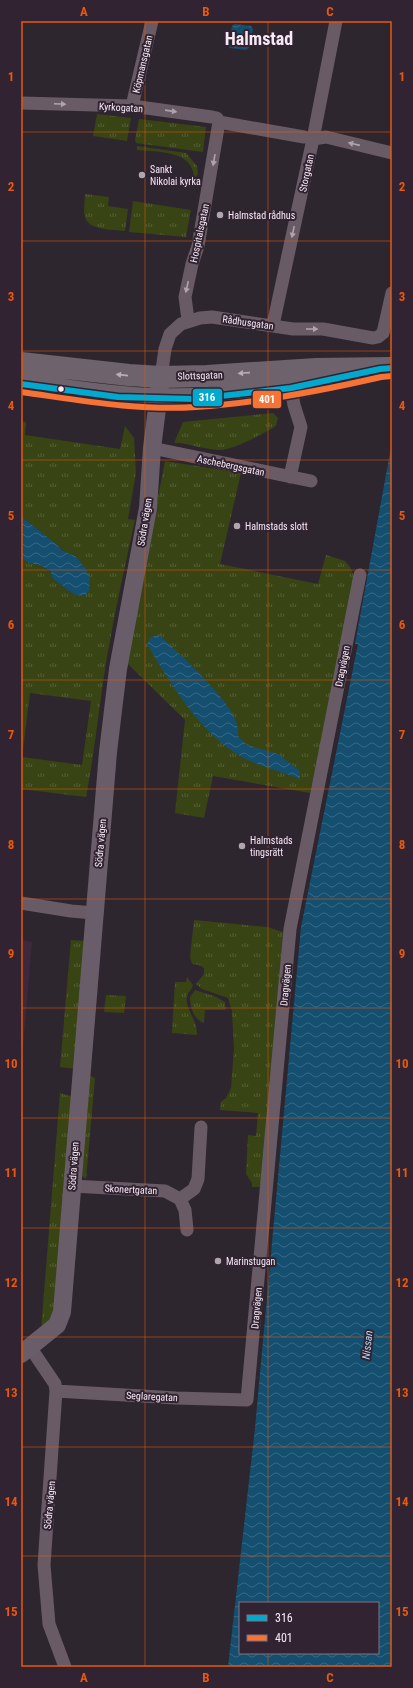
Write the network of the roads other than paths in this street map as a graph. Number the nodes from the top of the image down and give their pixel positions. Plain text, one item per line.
1 (152, 21) edge
2 (336, 21) edge
3 (21, 102) edge
4 (132, 106) junction
5 (219, 122) junction
6 (309, 138) junction
7 (392, 153) edge
8 (392, 293) edge
9 (188, 320) junction
10 (273, 326) junction
11 (21, 363) edge
12 (386, 368) edge
13 (161, 377) junction
14 (21, 384) edge
15 (291, 388) junction
16 (158, 399) junction
17 (152, 448) junction
18 (290, 477) junction
19 (311, 481) dead end
20 (360, 575) dead end
21 (21, 903) edge
22 (94, 913) junction
23 (201, 1127) dead end
24 (72, 1186) junction
25 (180, 1199) junction
26 (187, 1230) dead end
27 (25, 1351) edge
28 (56, 1391) junction
29 (247, 1400) joint
30 (65, 1667) edge

1 - 4 street, Köpmansgatan
2 - 6 street, Storgatan
3 -> 4 street, Kyrkogatan
4 -> 5 street, Kyrkogatan
5 - 6 street, Kyrkogatan
5 -> 9 street, Hospitalsgatan
7 -> 6 street
6 -> 10 street, Storgatan
10 -> 8 street, Rådhusgatan
9 - 10 street, Rådhusgatan
9 - 13 street
13 -> 11 highway, Slottsgatan
12 -> 13 highway, Slottsgatan
12 - 15 highway, Slottsgatan
13 - 16 street, Södra vägen
14 - 16 highway, Slottsgatan
15 - 16 highway, Slottsgatan
15 - 18 street
16 - 17 street, Södra vägen
17 - 18 street, Aschebergsgatan
17 - 22 street, Södra vägen
18 - 19 street, Aschebergsgatan
20 - 29 street, Dragvägen
21 - 22 street
22 - 24 street, Södra vägen
23 - 25 street
24 - 25 street, Skonertgatan
24 - 27 street, Södra vägen
25 - 26 street
27 - 28 street, Södra vägen
28 - 29 street, Seglaregatan
28 - 30 street, Södra vägen

